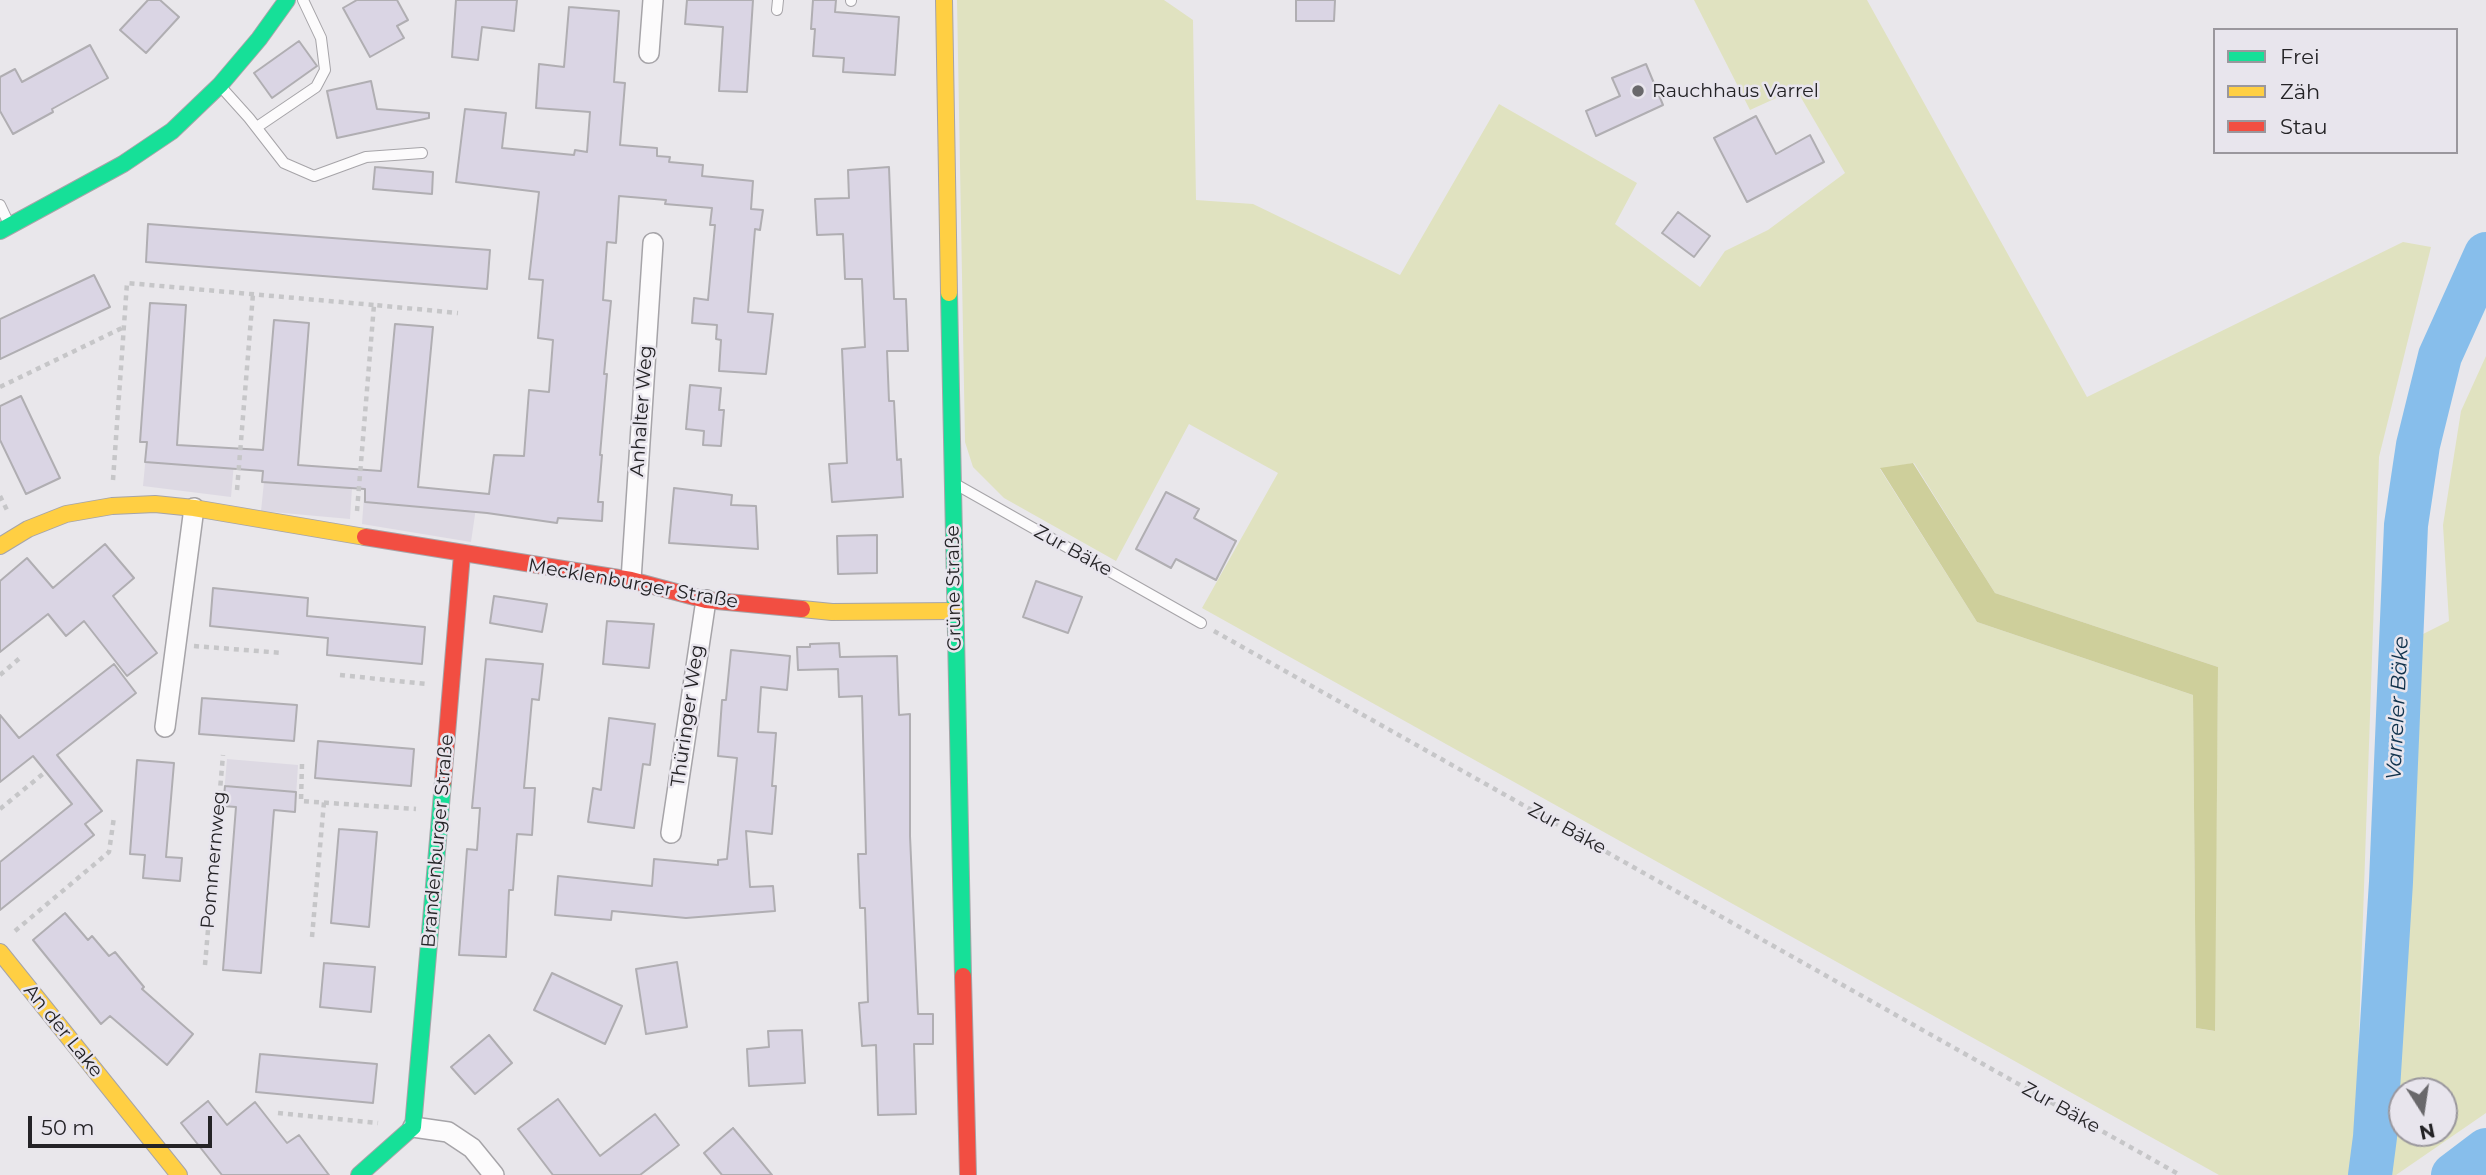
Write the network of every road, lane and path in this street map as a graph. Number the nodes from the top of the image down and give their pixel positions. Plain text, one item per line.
1 (287, 0) edge
2 (303, 0) edge
3 (653, 0) edge
4 (944, 0) edge
5 (649, 53) dead end
6 (220, 85) junction
7 (257, 127) junction
8 (422, 153) dead end
9 (0, 205) edge
10 (5, 229) edge
11 (653, 243) dead end
12 (253, 295) junction
13 (374, 305) junction
14 (458, 313) dead end
15 (124, 327) junction
16 (0, 387) edge
17 (953, 483) junction
18 (112, 506) junction
19 (194, 508) junction
20 (235, 515) junction
21 (356, 536) junction
22 (0, 546) edge
23 (462, 554) junction
24 (631, 580) junction
25 (706, 600) junction
26 (954, 611) junction
27 (1201, 623) joint
28 (176, 645) junction
29 (283, 653) dead end
30 (21, 657) dead end
31 (0, 675) edge
32 (341, 675) dead end
33 (451, 686) junction
34 (165, 727) dead end
35 (223, 755) dead end
36 (302, 764) dead end
37 (44, 773) dead end
38 (324, 803) junction
39 (0, 809) edge
40 (440, 809) junction
41 (114, 817) dead end
42 (671, 832) dead end
43 (10, 935) dead end
44 (312, 937) dead end
45 (0, 952) edge
46 (205, 965) dead end
47 (278, 1113) dead end
48 (413, 1127) junction
49 (179, 1175) edge
50 (359, 1175) edge
51 (494, 1175) edge
52 (968, 1175) edge
53 (2180, 1175) edge

1 - 6 street
2 - 7 lane
3 - 5 street
4 - 17 street, Grüne Straße
6 - 7 lane
6 - 10 street
7 - 8 lane
9 - 10 lane
11 - 24 street, Anhalter Weg
12 - 13 path
12 - 15 path
12 - 20 path
13 - 14 path
13 - 21 path
15 - 16 path
15 - 18 path
17 - 26 street, Grüne Straße
17 - 27 lane, Zur Bäke
18 - 19 street, Mecklenburger Straße
18 - 22 street, Mecklenburger Straße
19 - 20 street, Mecklenburger Straße
19 - 28 street
20 - 21 street, Mecklenburger Straße
21 - 23 street, Mecklenburger Straße
23 - 24 street, Mecklenburger Straße
23 - 33 street, Brandenburger Straße
24 - 25 street, Mecklenburger Straße
25 - 26 street, Mecklenburger Straße
25 - 42 street, Thüringer Weg
26 - 52 street, Grüne Straße
27 - 53 path, Zur Bäke
28 - 29 path
28 - 34 street
30 - 31 path
32 - 33 path
33 - 40 street, Brandenburger Straße
35 - 46 path, Pommernweg
36 - 38 path
37 - 39 path
38 - 40 path
38 - 44 path
40 - 48 street, Brandenburger Straße
41 - 43 path
45 - 49 street, An der Lake
47 - 48 path
48 - 50 street
48 - 51 street

